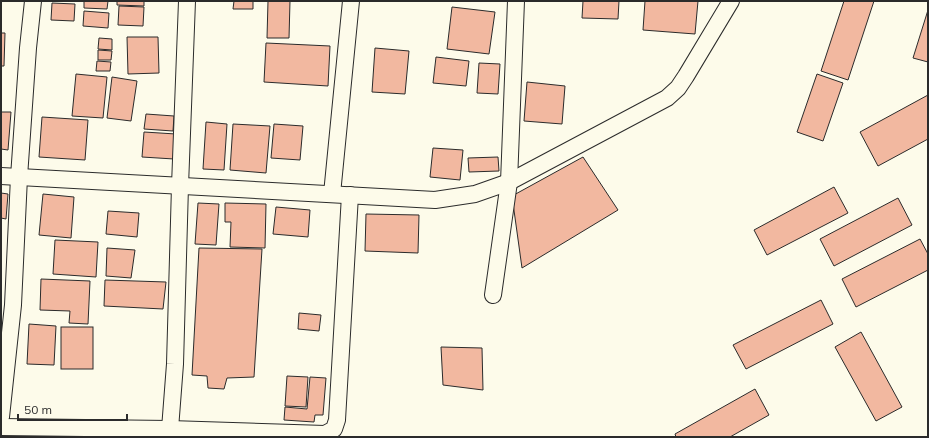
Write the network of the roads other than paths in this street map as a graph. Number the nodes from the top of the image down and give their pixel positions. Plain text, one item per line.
1 (33, 1) edge
2 (187, 1) edge
3 (351, 1) edge
4 (516, 1) edge
5 (731, 1) edge
6 (1, 176) edge
7 (20, 177) junction
8 (508, 182) junction
9 (180, 186) junction
10 (332, 194) junction
11 (350, 195) junction
12 (493, 295) dead end
13 (1, 417) edge
14 (1, 427) edge
15 (170, 429) junction
16 (244, 434) edge

1 - 7 street
2 - 9 street
3 - 10 street
4 - 8 street
5 - 8 street
6 - 7 street
7 - 9 street
7 - 13 street
8 - 11 street
8 - 12 street
9 - 10 street
9 - 15 street
10 - 11 street
11 - 16 street
14 - 15 street
15 - 16 street

